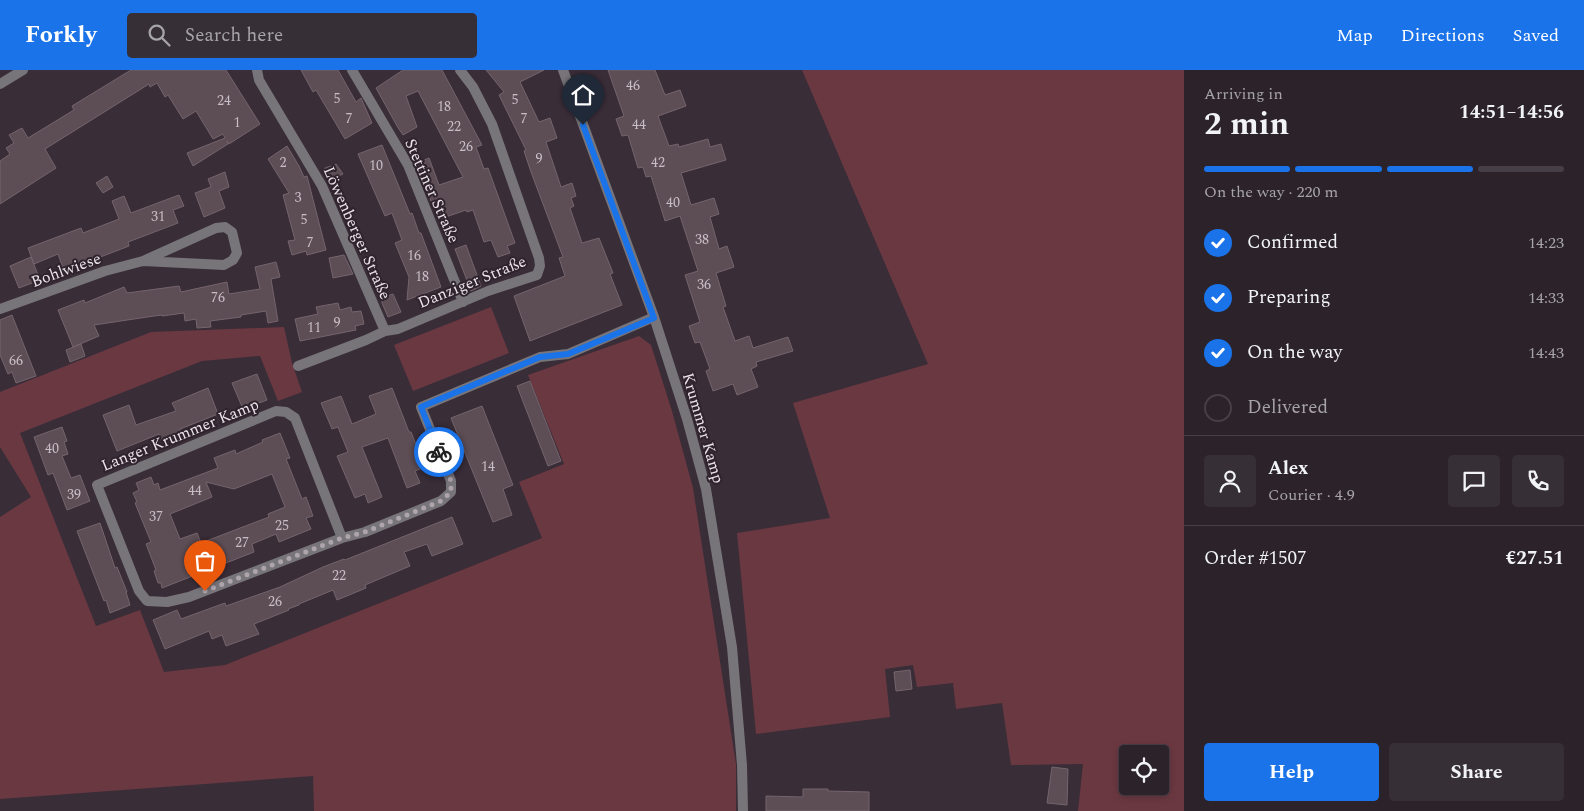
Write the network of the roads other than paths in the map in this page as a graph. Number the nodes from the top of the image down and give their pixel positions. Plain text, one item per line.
1 (24, 70) edge
2 (257, 70) edge
3 (352, 70) edge
4 (460, 70) edge
5 (563, 70) edge
6 (0, 84) edge
7 (143, 261) junction
8 (463, 302) junction
9 (0, 309) edge
10 (654, 318) junction
11 (385, 331) junction
12 (298, 366) dead end
13 (342, 538) junction
14 (743, 811) edge

1 - 6 street
2 - 11 street, Löwenberger Straße
3 - 8 street, Stettiner Straße
4 - 8 street, Danziger Straße
5 - 10 street, Krummer Kamp
7 - 7 street, Bohlwiese
7 - 9 street, Bohlwiese
8 - 11 street, Danziger Straße
10 - 13 street, Langer Krummer Kamp
10 - 14 street, Krummer Kamp
11 - 12 street, Danziger Straße
13 - 13 street, Langer Krummer Kamp

